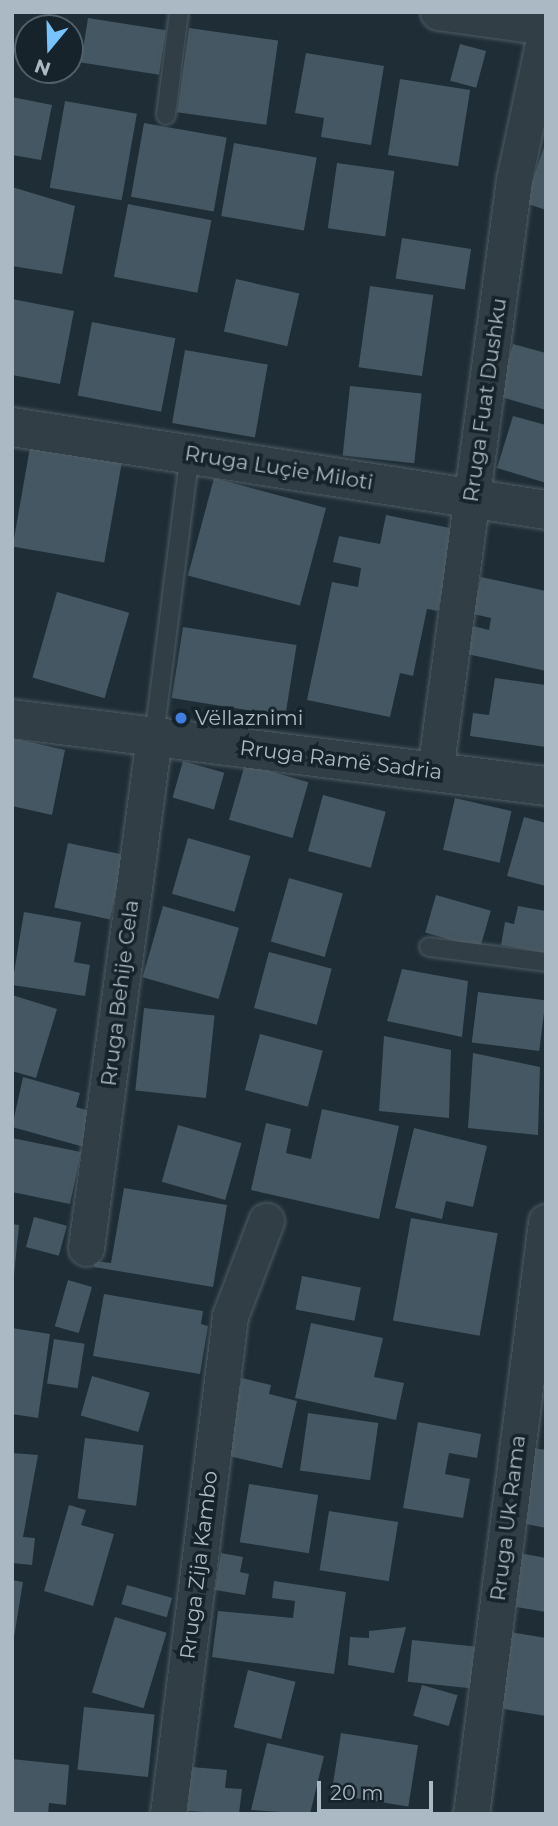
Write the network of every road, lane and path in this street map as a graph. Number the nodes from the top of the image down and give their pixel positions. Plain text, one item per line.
1 (179, 12) edge
2 (438, 12) edge
3 (546, 28) edge
4 (166, 115) dead end
5 (12, 427) edge
6 (190, 454) junction
7 (472, 497) junction
8 (546, 510) edge
9 (12, 719) edge
10 (154, 737) junction
11 (435, 772) junction
12 (546, 786) edge
13 (429, 947) dead end
14 (546, 962) edge
15 (266, 1221) dead end
16 (546, 1222) edge
17 (86, 1248) dead end
18 (168, 1814) edge
19 (471, 1814) edge

1 - 4 lane
2 - 3 street
3 - 7 street, Rruga Fuat Dushku
5 - 6 street, Rruga Luçie Miloti
6 - 7 street, Rruga Luçie Miloti
6 - 10 lane
7 - 8 street, Rruga Luçie Miloti
7 - 11 street, Rruga Fuat Dushku
9 - 10 street, Rruga Ramë Sadria
10 - 11 street, Rruga Ramë Sadria
10 - 17 street, Rruga Behije Cela
11 - 12 street, Rruga Ramë Sadria
13 - 14 lane
15 - 18 street, Rruga Zija Kambo
16 - 19 street, Rruga Uk Rama

